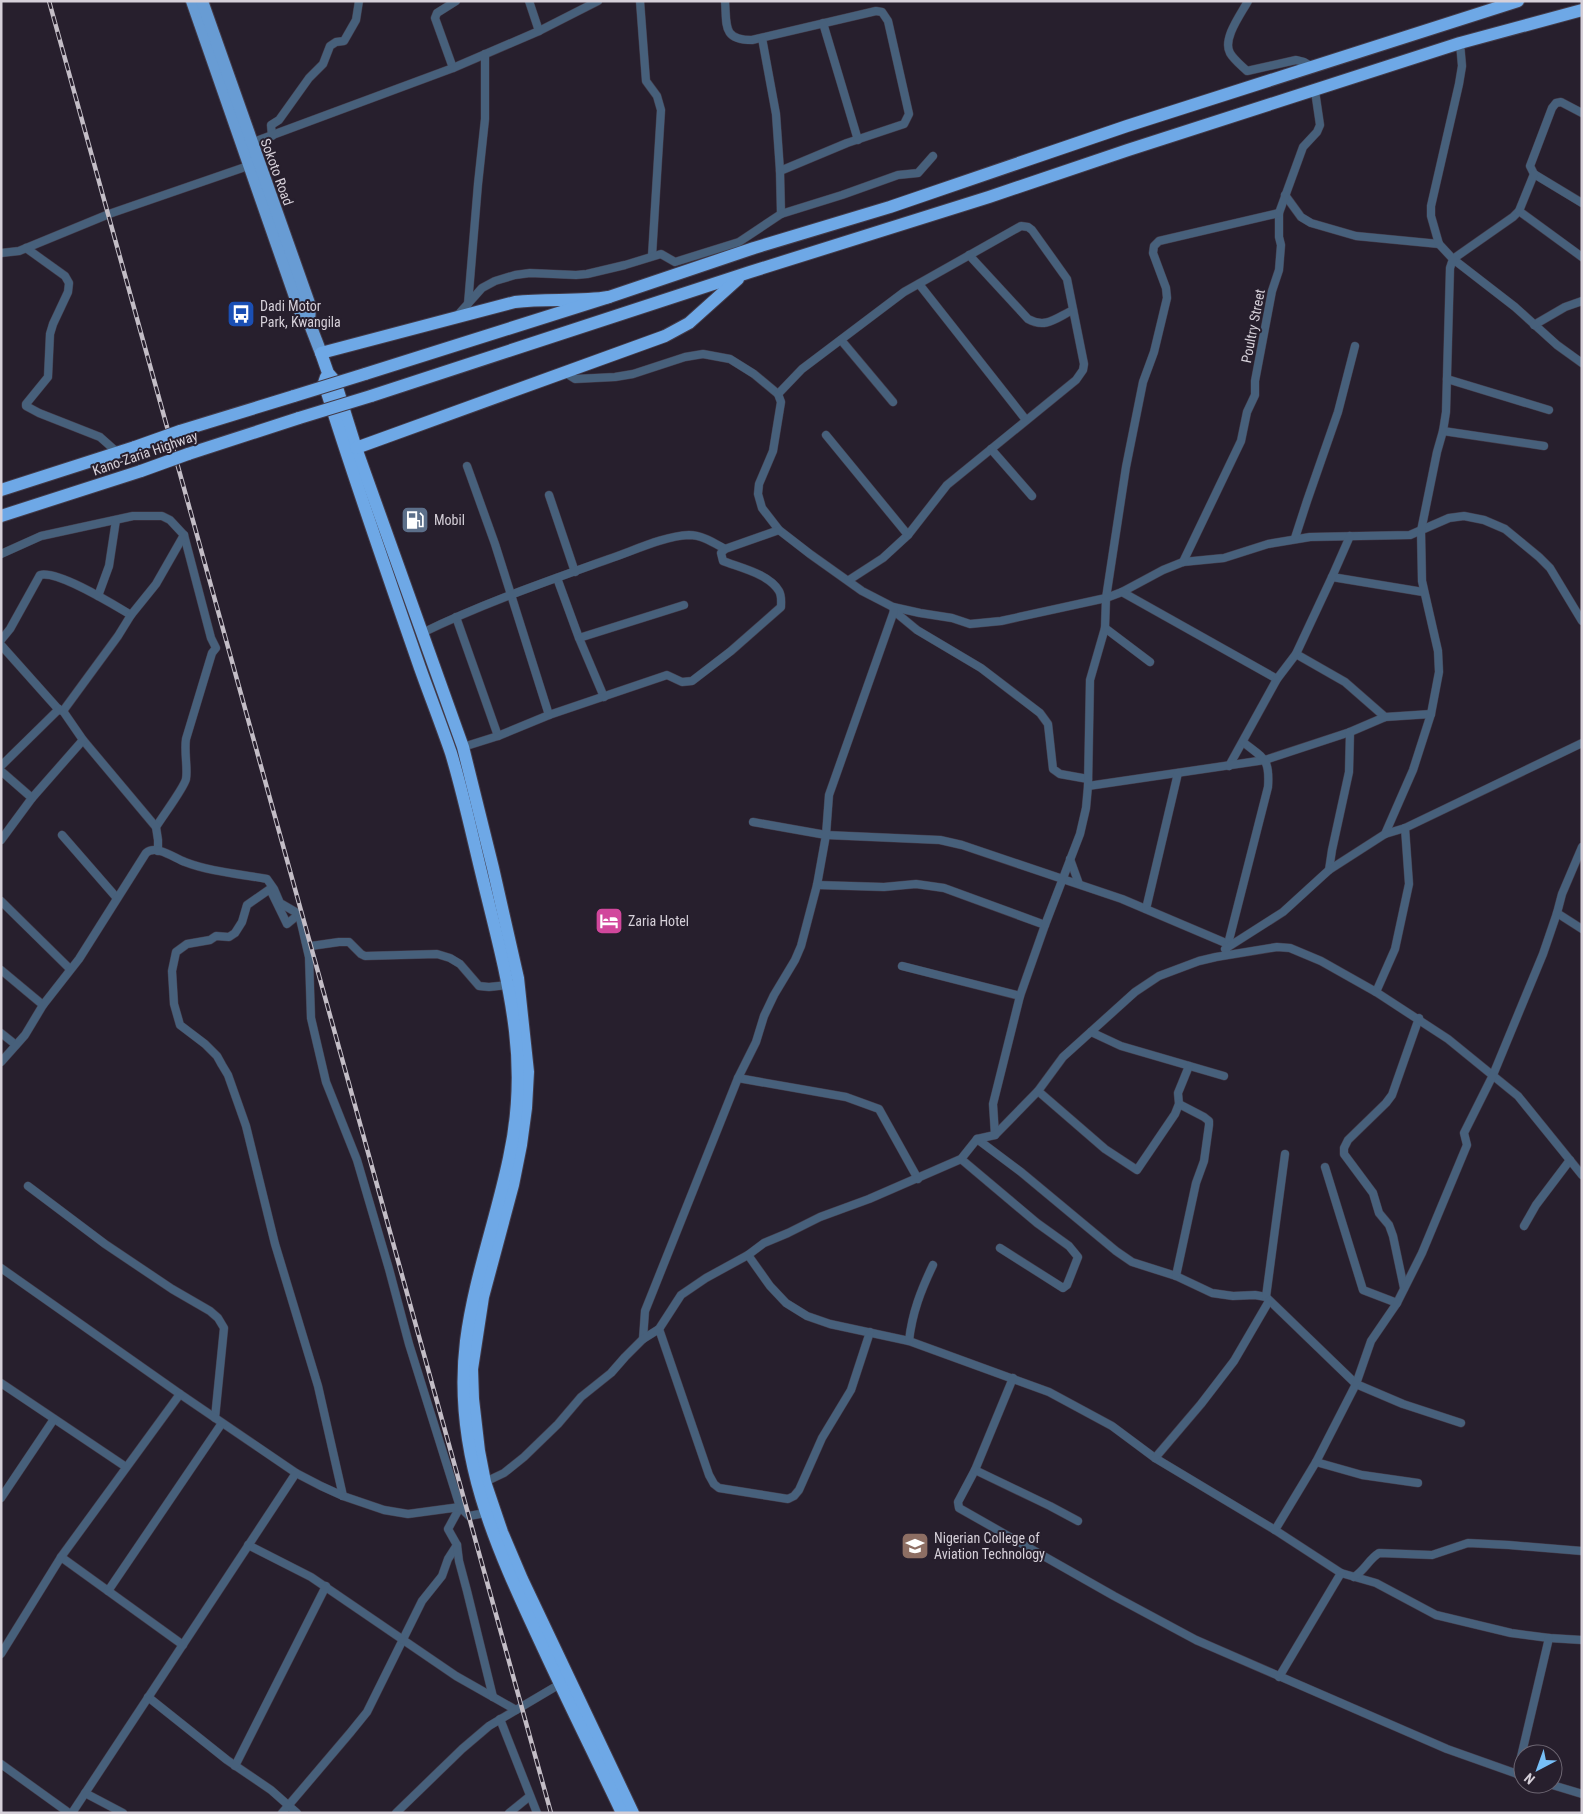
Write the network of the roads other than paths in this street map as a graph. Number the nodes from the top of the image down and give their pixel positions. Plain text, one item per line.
1 (192, 1) edge
2 (202, 1) edge
3 (359, 1) edge
4 (456, 1) edge
5 (528, 1) edge
6 (598, 1) edge
7 (640, 1) edge
8 (724, 1) edge
9 (1248, 1) edge
10 (1518, 1) edge
11 (1582, 10) edge
12 (823, 23) junction
13 (539, 31) junction
14 (762, 38) junction
15 (1460, 43) junction
16 (485, 54) junction
17 (453, 68) junction
18 (1314, 68) junction
19 (1315, 91) junction
20 (1582, 113) edge
21 (272, 136) junction
22 (858, 140) junction
23 (251, 143) junction
24 (933, 156) dead end
25 (253, 164) junction
26 (780, 171) junction
27 (1534, 174) junction
28 (1285, 195) junction
29 (1582, 203) edge
30 (1519, 211) junction
31 (1279, 213) junction
32 (781, 214) junction
33 (1439, 244) junction
34 (26, 248) junction
35 (1, 253) edge
36 (652, 256) junction
37 (969, 256) junction
38 (1582, 258) edge
39 (1453, 259) junction
40 (750, 272) junction
41 (919, 284) junction
42 (609, 297) junction
43 (1582, 301) edge
44 (468, 304) junction
45 (1073, 310) junction
46 (455, 317) junction
47 (1534, 325) junction
48 (505, 330) junction
49 (841, 340) junction
50 (1354, 346) dead end
51 (512, 349) junction
52 (321, 353) junction
53 (1582, 363) edge
54 (328, 372) junction
55 (564, 372) junction
56 (1447, 379) junction
57 (778, 394) junction
58 (893, 402) dead end
59 (1549, 410) dead end
60 (1026, 420) junction
61 (1444, 430) junction
62 (826, 435) dead end
63 (1544, 446) dead end
64 (356, 448) junction
65 (991, 449) junction
66 (118, 453) junction
67 (467, 466) dead end
68 (1, 490) edge
69 (549, 495) dead end
70 (1032, 496) dead end
71 (1, 516) edge
72 (116, 520) junction
73 (779, 530) junction
74 (1421, 531) junction
75 (184, 535) junction
76 (908, 535) junction
77 (1350, 536) junction
78 (1295, 538) junction
79 (725, 548) junction
80 (1, 554) edge
81 (1183, 562) junction
82 (575, 572) junction
83 (1332, 577) junction
84 (557, 578) junction
85 (849, 580) junction
86 (1122, 592) junction
87 (1423, 592) junction
88 (510, 594) junction
89 (98, 596) junction
90 (1106, 598) junction
91 (684, 605) dead end
92 (894, 609) junction
93 (131, 615) junction
94 (456, 617) junction
95 (1582, 621) edge
96 (1105, 628) junction
97 (422, 634) junction
98 (579, 638) junction
99 (1, 640) edge
100 (1, 645) edge
101 (1296, 654) junction
102 (1150, 662) dead end
103 (1277, 679) junction
104 (604, 697) junction
105 (61, 710) junction
106 (1431, 714) junction
107 (549, 715) junction
108 (1384, 718) junction
109 (1350, 732) junction
110 (498, 736) junction
111 (83, 740) junction
112 (1243, 742) junction
113 (1582, 743) edge
114 (463, 747) junction
115 (1265, 760) junction
116 (1, 766) edge
117 (1229, 766) junction
118 (1, 771) edge
119 (1178, 773) junction
120 (1088, 782) junction
121 (32, 798) junction
122 (753, 822) dead end
123 (156, 827) junction
124 (1405, 828) junction
125 (1385, 834) junction
126 (62, 835) dead end
127 (826, 835) junction
128 (1, 840) edge
129 (1582, 847) edge
130 (158, 851) junction
131 (1070, 859) junction
132 (1329, 870) junction
133 (1062, 878) junction
134 (1079, 884) junction
135 (817, 885) junction
136 (116, 897) junction
137 (1, 901) edge
138 (1146, 909) junction
139 (1557, 913) junction
140 (299, 914) junction
141 (1045, 925) junction
142 (1582, 928) edge
143 (306, 942) junction
144 (1227, 946) junction
145 (1216, 957) junction
146 (902, 966) dead end
147 (70, 969) junction
148 (1, 970) edge
149 (508, 985) junction
150 (1376, 992) junction
151 (1020, 996) junction
152 (43, 1005) junction
153 (1418, 1018) junction
154 (1091, 1032) junction
155 (1, 1033) edge
156 (16, 1045) junction
157 (1, 1062) edge
158 (1189, 1066) junction
159 (1493, 1075) junction
160 (1224, 1076) dead end
161 (738, 1078) junction
162 (1038, 1092) junction
163 (1179, 1104) junction
164 (995, 1134) junction
165 (977, 1139) junction
166 (1285, 1154) dead end
167 (961, 1159) junction
168 (1570, 1160) junction
169 (1324, 1167) dead end
170 (1582, 1175) edge
171 (918, 1179) junction
172 (28, 1186) dead end
173 (1524, 1226) dead end
174 (1000, 1248) dead end
175 (748, 1255) junction
176 (933, 1265) dead end
177 (1, 1268) edge
178 (1176, 1276) junction
179 (1404, 1288) junction
180 (1268, 1299) junction
181 (1397, 1303) junction
182 (659, 1329) junction
183 (870, 1332) junction
184 (643, 1339) junction
185 (910, 1341) junction
186 (1013, 1378) junction
187 (1, 1383) edge
188 (1356, 1384) junction
189 (180, 1394) junction
190 (54, 1419) junction
191 (219, 1420) junction
192 (1461, 1423) dead end
193 (1155, 1458) junction
194 (1316, 1462) junction
195 (126, 1467) junction
196 (974, 1470) junction
197 (296, 1473) junction
198 (485, 1482) junction
199 (1418, 1483) dead end
200 (343, 1496) junction
201 (1, 1498) edge
202 (460, 1507) junction
203 (485, 1512) junction
204 (1078, 1521) dead end
205 (1275, 1530) junction
206 (248, 1545) junction
207 (457, 1545) junction
208 (1582, 1551) edge
209 (61, 1557) junction
210 (1341, 1573) junction
211 (1354, 1577) junction
212 (326, 1586) junction
213 (108, 1591) junction
214 (1549, 1638) junction
215 (1582, 1640) edge
216 (403, 1641) junction
217 (182, 1644) junction
218 (1, 1654) edge
219 (1280, 1677) junction
220 (560, 1684) junction
221 (148, 1697) junction
222 (493, 1697) junction
223 (516, 1710) junction
224 (500, 1719) junction
225 (1527, 1744) edge
226 (1, 1764) edge
227 (235, 1766) junction
228 (1513, 1773) edge
229 (1563, 1788) edge
230 (85, 1793) junction
231 (1582, 1794) edge
232 (530, 1796) junction
233 (289, 1806) junction
234 (399, 1812) edge
235 (71, 1813) edge
236 (123, 1813) edge
237 (282, 1813) edge
238 (297, 1813) edge
239 (510, 1813) edge
240 (537, 1813) edge
241 (622, 1813) edge
242 (633, 1813) edge

1 - 25 main road
2 - 23 main road, Sokoto Road
3 - 21 street
4 - 17 street
5 - 13 street
6 - 13 street
7 - 36 street
8 - 14 street
9 - 18 street
10 - 18 highway
11 - 15 highway, Kano-Zaria Highway
12 - 14 street
12 - 22 street
12 - 22 street
13 - 16 street
14 - 26 street
15 - 19 highway, Kano-Zaria Highway
15 - 33 street
16 - 17 street
16 - 44 street
17 - 21 street
18 - 42 highway
19 - 28 street, Poultry Street
19 - 40 highway, Kano-Zaria Highway
20 - 27 street
21 - 23 street
22 - 26 street
23 - 25 main road, Sokoto Road
24 - 32 street
25 - 34 street
25 - 52 main road, Sokoto Road
26 - 32 street
27 - 29 street
27 - 30 street
28 - 31 street, Poultry Street
28 - 33 street
30 - 38 street
30 - 39 street
31 - 81 street, Poultry Street
31 - 90 street
32 - 36 street
33 - 39 street
34 - 35 street
34 - 66 street
36 - 44 street
37 - 41 street
37 - 45 street
37 - 45 street
39 - 47 street
39 - 56 street
40 - 51 highway, Kano-Zaria Highway
40 - 55 highway
41 - 49 street
41 - 60 street
42 - 46 highway
42 - 48 highway, Kano-Zaria Highway
43 - 47 street
44 - 46 street
45 - 60 street
46 - 52 highway
47 - 53 street
48 - 51 highway
48 - 66 highway, Kano-Zaria Highway, bridge
49 - 57 street
49 - 58 street
50 - 78 street
51 - 71 highway, Kano-Zaria Highway, bridge
52 - 54 highway
54 - 64 highway
54 - 149 highway
55 - 57 street
55 - 64 highway
56 - 59 street
56 - 61 street
57 - 73 street
60 - 65 street
61 - 63 street
61 - 74 street
62 - 76 street
64 - 97 highway
65 - 70 street
65 - 76 street
66 - 68 highway, Kano-Zaria Highway
67 - 88 street
69 - 82 street
72 - 75 street
72 - 80 street
72 - 89 street
73 - 79 street
73 - 85 street
74 - 77 street
74 - 87 street
74 - 95 street
75 - 93 street
75 - 123 street
76 - 85 street
77 - 78 street
77 - 83 street
78 - 81 street
79 - 82 street
79 - 104 street
81 - 86 street
82 - 84 street
83 - 87 street
83 - 101 street
84 - 88 street
84 - 98 street
85 - 92 street
86 - 90 street
86 - 103 street
87 - 106 street
88 - 94 street
88 - 107 street
89 - 93 street
89 - 99 street
90 - 92 street
90 - 96 street
91 - 98 street
92 - 120 street
92 - 127 street
93 - 105 street
94 - 97 street
94 - 110 street
96 - 102 street
96 - 120 street
97 - 114 highway
98 - 104 street
100 - 105 street
101 - 103 street
101 - 108 street
103 - 112 street
104 - 107 street
105 - 111 street
105 - 116 street
106 - 108 street
106 - 125 street
107 - 110 street
108 - 109 street
109 - 115 street
109 - 132 street
110 - 114 street
111 - 121 street
111 - 123 street
112 - 115 street
112 - 117 street
113 - 124 street
114 - 198 highway
115 - 117 street
115 - 144 street
117 - 119 street
118 - 121 street
119 - 120 street
119 - 138 street
120 - 131 street
121 - 128 street
122 - 127 street
123 - 130 street
124 - 125 street
124 - 150 street
125 - 132 street
126 - 136 street
127 - 133 street
127 - 135 street
129 - 139 street
130 - 136 street
130 - 140 street
131 - 133 street
131 - 134 street
132 - 144 street
133 - 134 street
133 - 141 street
134 - 138 street
135 - 141 street
135 - 161 street
136 - 147 street
137 - 147 street
138 - 144 street
139 - 142 street
139 - 159 street
140 - 143 street
140 - 200 street
141 - 151 street
143 - 149 street
143 - 202 street
144 - 145 street
145 - 150 street
145 - 154 street
146 - 151 street
147 - 152 street
148 - 152 street
149 - 203 highway
150 - 153 street
151 - 164 street
152 - 156 street
153 - 159 street
153 - 179 street
154 - 158 street
154 - 162 street
155 - 156 street
156 - 157 street
158 - 160 street
158 - 163 street
159 - 168 street
159 - 179 street
161 - 171 street
161 - 184 street
162 - 163 street
162 - 164 street
163 - 178 street
164 - 165 street
165 - 167 street
165 - 178 street
166 - 180 street
167 - 171 street
167 - 174 street
168 - 170 street
168 - 173 street
169 - 181 street
171 - 175 street
172 - 191 street
175 - 182 street
175 - 183 street
176 - 185 street
177 - 189 street
178 - 180 street
179 - 181 street
180 - 188 street
180 - 193 street
181 - 188 street
182 - 183 street
182 - 184 street
183 - 185 street
184 - 198 street
185 - 186 street
186 - 193 street
186 - 196 street
187 - 190 street
188 - 192 street
188 - 194 street
189 - 191 street
189 - 195 street
190 - 195 street
190 - 201 street
191 - 197 street
191 - 213 street
193 - 205 street
194 - 199 street
194 - 205 street
195 - 209 street
196 - 204 street
196 - 219 street
197 - 200 street
197 - 206 street
198 - 242 highway
200 - 202 street
202 - 203 street
202 - 207 street
203 - 220 highway
205 - 210 street
206 - 212 street
206 - 217 street
207 - 216 street
207 - 222 street
208 - 211 street
209 - 213 street
209 - 218 street
210 - 211 street
210 - 219 street
211 - 214 street
212 - 216 street
212 - 227 street
213 - 217 street
214 - 215 street
214 - 225 street
216 - 222 street
216 - 233 street
217 - 221 street
219 - 228 street
220 - 223 street
220 - 241 highway
221 - 227 street
221 - 230 street
222 - 223 street
223 - 224 street
224 - 232 street
224 - 234 street
226 - 235 street
227 - 233 street
229 - 231 street
230 - 235 street
230 - 236 street
232 - 239 street
232 - 240 street
233 - 237 street
233 - 238 street

